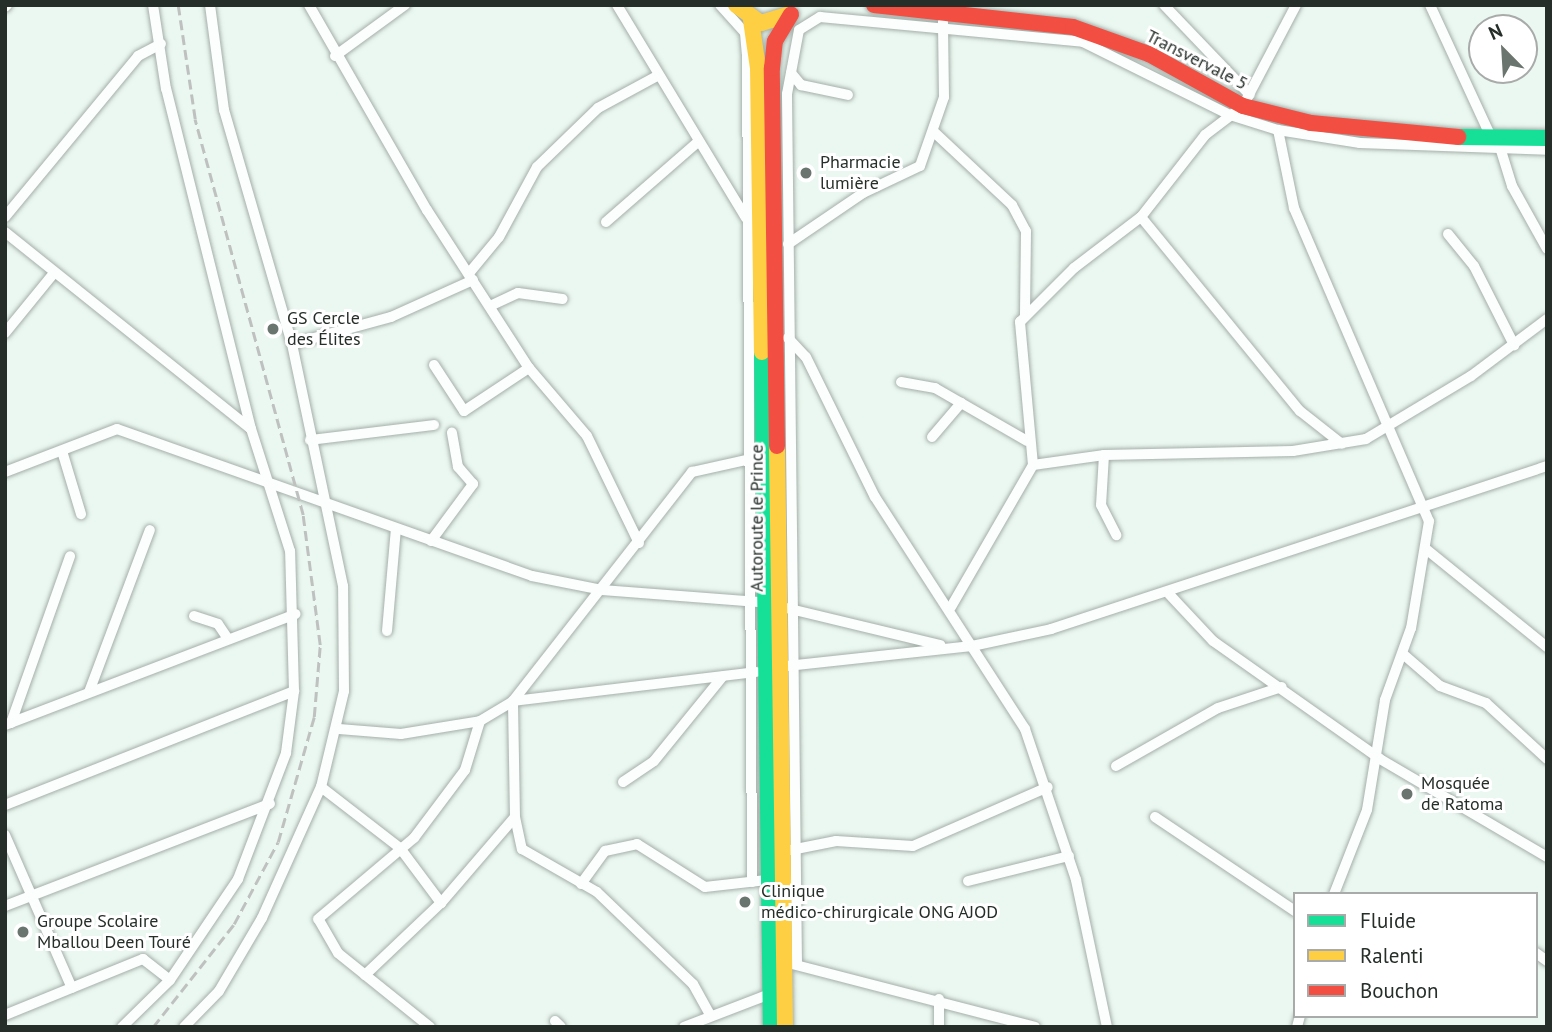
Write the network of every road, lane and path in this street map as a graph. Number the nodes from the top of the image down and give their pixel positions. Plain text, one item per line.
1 (153, 5) edge
2 (210, 5) edge
3 (309, 5) edge
4 (405, 5) edge
5 (617, 5) edge
6 (720, 5) edge
7 (736, 5) edge
8 (874, 5) edge
9 (1164, 5) edge
10 (1296, 5) edge
11 (1430, 5) edge
12 (794, 10) edge
13 (943, 15) edge
14 (751, 20) junction
15 (161, 44) junction
16 (335, 56) junction
17 (791, 73) junction
18 (657, 76) junction
19 (753, 93) junction
20 (848, 94) dead end
21 (1241, 106) junction
22 (1278, 130) junction
23 (934, 132) junction
24 (1547, 138) edge
25 (699, 141) junction
26 (1496, 142) junction
27 (1547, 150) edge
28 (781, 183) junction
29 (5, 217) edge
30 (1140, 217) junction
31 (748, 221) junction
32 (606, 222) dead end
33 (5, 232) edge
34 (1448, 234) dead end
35 (788, 244) junction
36 (1547, 249) edge
37 (54, 273) junction
38 (471, 276) junction
39 (563, 299) dead end
40 (490, 306) junction
41 (1026, 316) junction
42 (1547, 319) edge
43 (6, 329) edge
44 (783, 337) junction
45 (292, 344) junction
46 (1514, 345) junction
47 (434, 365) dead end
48 (529, 368) junction
49 (901, 382) dead end
50 (961, 403) junction
51 (1391, 424) junction
52 (434, 425) dead end
53 (251, 429) junction
54 (453, 433) dead end
55 (932, 437) dead end
56 (310, 440) junction
57 (1027, 442) junction
58 (1342, 444) junction
59 (62, 451) junction
60 (1104, 455) junction
61 (750, 459) junction
62 (1033, 464) junction
63 (1547, 466) edge
64 (5, 472) edge
65 (272, 482) junction
66 (322, 502) junction
67 (1426, 505) junction
68 (81, 514) dead end
69 (396, 529) junction
70 (150, 530) dead end
71 (1116, 535) dead end
72 (431, 541) junction
73 (639, 542) junction
74 (1426, 549) junction
75 (70, 556) dead end
76 (602, 590) junction
77 (1169, 594) junction
78 (770, 604) junction
79 (951, 607) junction
80 (295, 614) junction
81 (194, 616) dead end
82 (387, 631) dead end
83 (228, 639) junction
84 (948, 646) junction
85 (972, 646) junction
86 (1547, 647) edge
87 (1403, 653) junction
88 (771, 669) junction
89 (723, 676) junction
90 (1282, 687) junction
91 (294, 691) junction
92 (89, 692) junction
93 (513, 701) junction
94 (480, 721) junction
95 (8, 724) edge
96 (339, 729) junction
97 (1380, 759) junction
98 (1547, 759) edge
99 (1116, 766) dead end
100 (623, 782) dead end
101 (320, 787) junction
102 (1048, 787) junction
103 (270, 804) junction
104 (5, 805) edge
105 (515, 817) junction
106 (1155, 817) dead end
107 (5, 835) edge
108 (400, 848) junction
109 (791, 850) junction
110 (1069, 856) junction
111 (1547, 857) edge
112 (760, 881) junction
113 (968, 881) dead end
114 (581, 884) junction
115 (1335, 892) edge
116 (30, 896) junction
117 (441, 903) junction
118 (5, 906) edge
119 (1293, 910) edge
120 (789, 964) junction
121 (365, 975) junction
122 (170, 980) junction
123 (72, 988) junction
124 (770, 994) junction
125 (939, 999) junction
126 (5, 1015) edge
127 (710, 1015) junction
128 (122, 1027) edge
129 (184, 1027) edge
130 (430, 1027) edge
131 (684, 1027) edge
132 (771, 1027) edge
133 (785, 1027) edge
134 (939, 1027) edge
135 (1035, 1027) edge
136 (1107, 1027) edge

1 - 15 street
2 - 45 street
3 - 16 street
4 - 16 street
5 - 18 street
6 - 19 street
7 - 14 main road
8 - 13 main road, Transvervale 5
9 - 21 street
10 - 21 street
11 - 26 street
12 - 14 main road
12 - 28 main road, Autoroute le Prince
13 - 17 street
13 - 21 main road, Transvervale 5
13 - 23 street
14 - 19 main road, Autoroute le Prince
15 - 29 street
15 - 53 street
16 - 38 street
17 - 20 street
17 - 28 street
18 - 25 street
18 - 38 street
19 - 31 street
19 - 78 main road, Autoroute le Prince
21 - 22 street
21 - 26 main road, Transvervale 5
21 - 30 street
22 - 26 street
22 - 51 street
23 - 35 street
23 - 41 street
24 - 26 main road, Transvervale 5
25 - 31 street
25 - 32 street
26 - 27 street
26 - 36 street
28 - 35 street
28 - 44 main road, Autoroute le Prince
30 - 41 street
30 - 58 street
31 - 61 street
33 - 37 street
34 - 46 street
35 - 44 street
37 - 43 street
37 - 53 street
38 - 40 street
38 - 45 street
39 - 40 street
40 - 48 street
41 - 57 street
42 - 46 street
44 - 78 main road, Autoroute le Prince
44 - 79 street
45 - 56 street
46 - 51 street
47 - 48 street
48 - 73 street
49 - 50 street
50 - 55 street
50 - 57 street
51 - 58 street
51 - 67 street
52 - 56 street
53 - 65 street
54 - 72 street
56 - 66 street
57 - 62 street
58 - 60 street
59 - 64 street
59 - 65 street
59 - 68 street
60 - 62 street
60 - 71 street
61 - 73 street
61 - 78 street
62 - 79 street
63 - 67 street
65 - 66 street
65 - 80 street
66 - 69 street
66 - 96 street
67 - 74 street
67 - 77 street
69 - 72 street
69 - 82 street
70 - 92 street
72 - 76 street
73 - 76 street
74 - 86 street
74 - 87 street
75 - 95 street
76 - 78 street
76 - 93 street
77 - 85 street
77 - 90 street
78 - 84 street
78 - 88 main road, Autoroute le Prince
78 - 88 street
79 - 85 street
80 - 83 street
80 - 91 street
81 - 83 street
83 - 92 street
84 - 85 street
84 - 88 street
85 - 102 street
87 - 97 street
87 - 98 street
88 - 89 street
88 - 109 street
88 - 112 main road, Autoroute le Prince
88 - 120 main road, Autoroute le Prince
89 - 93 street
89 - 100 street
90 - 97 street
90 - 99 street
91 - 103 street
91 - 104 street
92 - 95 street
93 - 94 street
93 - 105 street
94 - 96 street
94 - 108 street
96 - 101 street
97 - 111 street
97 - 115 street
101 - 108 street
101 - 129 street
102 - 109 street
102 - 110 street
103 - 116 street
103 - 122 street
105 - 114 street
105 - 117 street
106 - 119 street
107 - 116 street
108 - 117 street
108 - 121 street
109 - 120 street
110 - 113 street
110 - 136 street
112 - 114 street
112 - 124 main road, Autoroute le Prince
114 - 127 street
116 - 118 street
116 - 123 street
117 - 121 street
120 - 125 street
120 - 133 main road, Autoroute le Prince
121 - 130 street
122 - 123 street
122 - 128 street
123 - 126 street
124 - 127 street
124 - 132 main road, Autoroute le Prince
125 - 134 street
125 - 135 street
127 - 131 street

